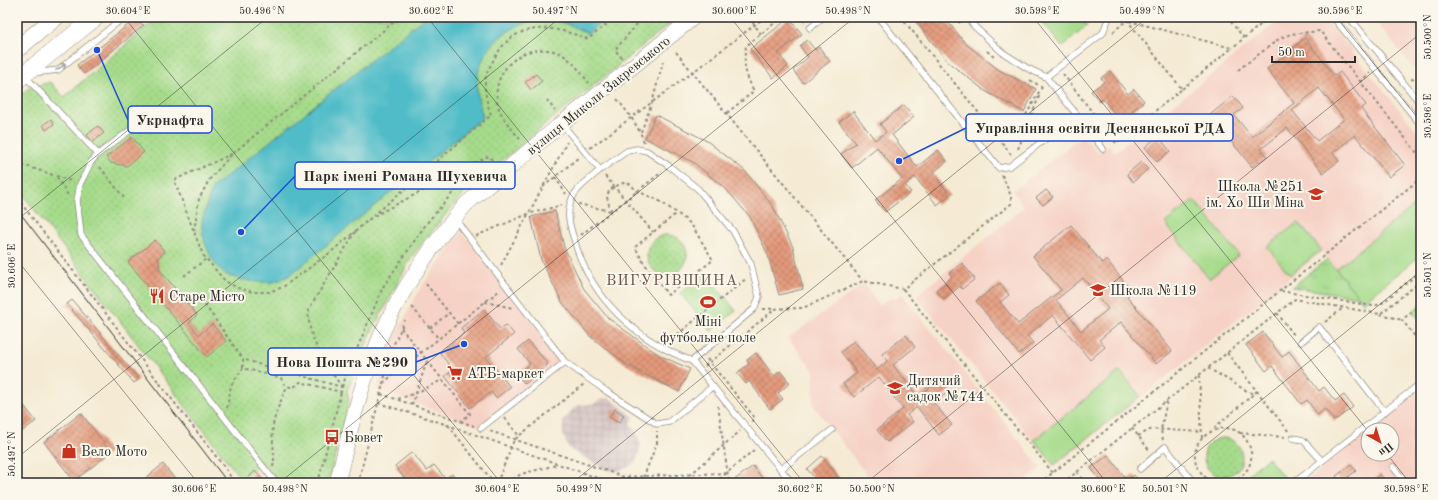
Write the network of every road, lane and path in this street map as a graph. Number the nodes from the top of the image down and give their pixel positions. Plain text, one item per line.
1 (56, 17) edge
2 (96, 17) edge
3 (124, 17) edge
4 (400, 17) edge
5 (616, 17) edge
6 (643, 17) edge
7 (694, 17) edge
8 (749, 17) edge
9 (765, 17) edge
10 (782, 17) edge
11 (823, 17) edge
12 (878, 17) edge
13 (900, 17) edge
14 (967, 17) edge
15 (1109, 17) edge
16 (1137, 17) edge
17 (1227, 17) edge
18 (1270, 17) edge
19 (1333, 17) edge
20 (1349, 17) edge
21 (1127, 19) edge
22 (755, 24) junction
23 (810, 28) dead end
24 (41, 29) junction
25 (761, 34) junction
26 (1109, 35) dead end
27 (17, 36) edge
28 (1244, 38) junction
29 (17, 48) edge
30 (1232, 48) junction
31 (676, 52) dead end
32 (622, 58) dead end
33 (663, 62) dead end
34 (1376, 69) junction
35 (1238, 70) dead end
36 (693, 72) junction
37 (1062, 73) dead end
38 (19, 74) edge
39 (1046, 77) junction
40 (1360, 82) junction
41 (590, 83) dead end
42 (1182, 89) junction
43 (617, 99) dead end
44 (547, 100) dead end
45 (652, 103) junction
46 (1421, 104) edge
47 (726, 113) junction
48 (1077, 115) junction
49 (558, 117) junction
50 (632, 118) junction
51 (1421, 125) edge
52 (991, 128) junction
53 (128, 131) dead end
54 (640, 132) junction
55 (569, 138) dead end
56 (520, 139) dead end
57 (1104, 149) dead end
58 (647, 151) junction
59 (585, 152) junction
60 (98, 154) junction
61 (232, 154) junction
62 (1421, 158) edge
63 (493, 161) dead end
64 (669, 166) junction
65 (17, 167) edge
66 (100, 167) dead end
67 (999, 168) junction
68 (600, 170) junction
69 (56, 176) junction
70 (555, 176) junction
71 (1421, 178) edge
72 (80, 184) junction
73 (543, 187) junction
74 (614, 187) junction
75 (637, 191) junction
76 (17, 198) edge
77 (125, 199) dead end
78 (625, 200) junction
79 (570, 202) junction
80 (612, 211) junction
81 (79, 213) junction
82 (677, 213) junction
83 (528, 214) junction
84 (370, 218) junction
85 (454, 218) junction
86 (356, 230) junction
87 (194, 232) junction
88 (653, 232) junction
89 (470, 238) junction
90 (574, 240) junction
91 (206, 259) junction
92 (1421, 271) edge
93 (496, 273) junction
94 (751, 274) dead end
95 (184, 276) dead end
96 (863, 280) junction
97 (1421, 281) edge
98 (426, 284) dead end
99 (506, 285) junction
100 (903, 289) junction
101 (1280, 291) junction
102 (198, 295) dead end
103 (485, 302) junction
104 (1421, 304) edge
105 (412, 307) dead end
106 (1343, 308) junction
107 (754, 309) junction
108 (775, 309) junction
109 (526, 311) junction
110 (449, 313) junction
111 (1277, 314) junction
112 (1380, 314) junction
113 (405, 320) dead end
114 (1402, 320) junction
115 (458, 324) junction
116 (1319, 327) junction
117 (401, 328) junction
118 (430, 328) junction
119 (439, 339) junction
120 (1301, 342) joint
121 (1421, 344) edge
122 (662, 346) junction
123 (421, 353) junction
124 (701, 353) junction
125 (1227, 353) junction
126 (243, 359) junction
127 (427, 361) junction
128 (692, 361) junction
129 (564, 362) junction
130 (709, 363) junction
131 (243, 368) junction
132 (1208, 368) junction
133 (700, 370) junction
134 (1199, 375) junction
135 (442, 380) junction
136 (590, 380) junction
137 (383, 383) junction
138 (1421, 383) edge
139 (287, 386) junction
140 (342, 387) junction
141 (714, 388) junction
142 (1257, 391) junction
143 (341, 392) junction
144 (416, 393) junction
145 (381, 394) junction
146 (1254, 394) junction
147 (398, 400) junction
148 (1167, 400) junction
149 (378, 403) junction
150 (412, 405) junction
151 (1385, 412) junction
152 (500, 413) junction
153 (225, 418) junction
154 (461, 421) junction
155 (657, 424) junction
156 (448, 425) junction
157 (746, 426) junction
158 (481, 428) junction
159 (1132, 428) junction
160 (832, 430) dead end
161 (1161, 430) junction
162 (1213, 430) junction
163 (1202, 432) junction
164 (1239, 432) junction
165 (520, 436) junction
166 (1138, 436) junction
167 (1202, 438) junction
168 (1293, 438) junction
169 (514, 440) junction
170 (761, 445) junction
171 (723, 446) junction
172 (511, 448) junction
173 (1165, 448) junction
174 (1155, 456) junction
175 (1322, 461) junction
176 (558, 465) junction
177 (1393, 467) dead end
178 (781, 469) junction
179 (1140, 469) dead end
180 (273, 470) dead end
181 (1077, 472) junction
182 (727, 473) junction
183 (1053, 473) junction
184 (692, 474) junction
185 (644, 476) junction
186 (623, 477) junction
187 (234, 483) edge
188 (276, 483) edge
189 (318, 483) edge
190 (337, 483) edge
191 (358, 483) edge
192 (491, 483) edge
193 (497, 483) edge
194 (508, 483) edge
195 (611, 483) edge
196 (641, 483) edge
197 (681, 483) edge
198 (715, 483) edge
199 (729, 483) edge
200 (792, 483) edge
201 (1040, 483) edge
202 (1063, 483) edge
203 (1086, 483) edge
204 (1194, 483) edge
205 (1218, 483) edge
206 (1229, 483) edge
207 (1294, 483) edge
208 (1406, 483) edge

1 - 24 main road
2 - 38 main road
38 -> 3 lane
4 - 61 path
5 - 84 path
6 - 32 path
7 - 49 street, вулиця Миколи Закревського
8 - 22 path
9 - 22 path
10 - 25 path
11 - 23 lane
12 - 67 lane
13 - 52 path
14 - 39 lane
15 - 39 lane
16 - 21 path
17 - 28 path
18 - 28 path
19 - 34 lane
20 - 46 lane
21 - 26 path
21 - 30 path
21 - 42 path
22 - 25 path
22 - 36 path
24 - 27 street
24 - 29 main road
25 - 47 path
28 - 30 path
30 - 42 path
31 - 36 path
33 - 45 path
34 - 40 path
34 - 51 lane
35 - 40 path
36 - 45 path
36 - 47 path
37 - 42 path
38 - 60 lane
39 - 48 lane
40 - 62 path
41 - 56 path
43 - 50 path
44 - 49 path
45 - 50 path
45 - 54 path
47 - 96 path
48 - 57 lane
48 - 67 lane
49 - 59 lane
49 - 85 street, вулиця Миколи Закревського
50 - 54 path
50 - 59 path
52 - 52 path
53 - 60 lane
54 - 58 path
55 - 73 path
58 - 64 lane
58 - 68 lane
59 - 68 lane
59 - 70 path
60 - 72 lane
61 - 87 path
61 - 87 path
63 - 84 path
64 - 75 path
64 - 107 lane
65 - 69 path
66 - 77 path
67 - 100 path
68 - 74 path
68 - 79 lane
69 - 72 path
69 - 81 path
70 - 73 path
70 - 79 path
71 - 101 path
72 - 81 lane
73 - 83 path
74 - 75 path
74 - 78 path
74 - 80 path
75 - 78 path
75 - 82 path
76 - 187 path
78 - 80 path
78 - 88 path
79 - 80 path
79 - 83 path
79 - 90 lane
80 - 90 path
81 - 153 lane
82 - 88 path
82 - 88 path
83 - 89 path
83 - 93 path
84 - 86 path
85 - 89 lane
85 - 190 street, вулиця Миколи Закревського
86 - 91 path
86 - 140 path
87 - 91 path
89 - 93 lane
90 - 122 lane
91 - 95 path
92 - 101 path
93 - 99 lane
94 - 122 path
96 - 100 path
96 - 108 path
97 - 112 path
98 - 110 path
99 - 103 path
99 - 109 lane
100 - 183 path
101 - 183 path
102 - 126 path
103 - 109 path
103 - 115 path
104 - 114 path
105 - 118 path
106 - 111 path
106 - 112 path
106 - 116 path
107 - 108 path
107 - 124 lane
108 - 130 path
109 - 129 lane
110 - 115 path
110 - 118 path
111 - 120 path
111 - 125 path
112 - 114 path
113 - 117 path
114 - 121 path
115 - 119 path
116 - 120 lane
116 - 151 lane
117 - 123 path
117 - 137 path
118 - 119 path
119 - 123 path
122 - 128 lane
123 - 127 path
123 - 137 path
124 - 128 lane
124 - 130 path
125 - 132 path
125 - 142 path
126 - 131 path
126 - 140 path
127 - 135 path
127 - 144 path
128 - 133 lane
129 - 136 lane
129 - 152 lane
130 - 133 path
130 - 157 path
131 - 139 path
131 - 153 path
132 - 134 path
132 - 146 path
133 - 141 lane
134 - 148 path
134 - 163 path
135 - 144 path
135 - 154 path
136 - 155 lane
136 - 165 path
137 - 145 path
138 - 151 lane
139 - 143 path
139 - 180 path
140 - 143 path
141 - 155 lane
141 - 157 lane
141 - 171 path
142 - 146 path
142 - 168 path
143 - 189 path
144 - 147 path
144 - 150 path
145 - 147 path
145 - 149 path
146 - 162 path
147 - 150 path
148 - 159 path
148 - 161 path
149 - 156 path
149 - 191 path
150 - 154 path
151 - 175 lane
152 - 158 lane
152 - 165 path
153 - 188 lane
154 - 158 path
155 - 185 path
156 - 172 path
156 - 192 path
157 - 170 lane
157 - 171 path
158 - 169 path
159 - 166 path
159 - 181 path
160 - 178 lane
161 - 163 path
161 - 166 path
161 - 173 path
162 - 164 path
162 - 167 path
163 - 167 path
164 - 168 path
164 - 206 path
165 - 169 path
166 - 174 path
167 - 205 path
168 - 175 lane
169 - 172 path
169 - 186 path
170 - 178 lane
170 - 182 path
171 - 182 path
171 - 184 path
172 - 176 path
172 - 193 path
173 - 174 lane
173 - 204 lane
174 - 179 lane
175 - 207 lane
176 - 194 path
176 - 195 path
177 - 208 lane
178 - 200 lane
181 - 202 path
181 - 203 path
182 - 184 path
182 - 198 path
182 - 199 path
183 - 201 path
184 - 185 path
184 - 197 path
185 - 186 path
185 - 196 path
186 - 195 path
186 - 196 path

